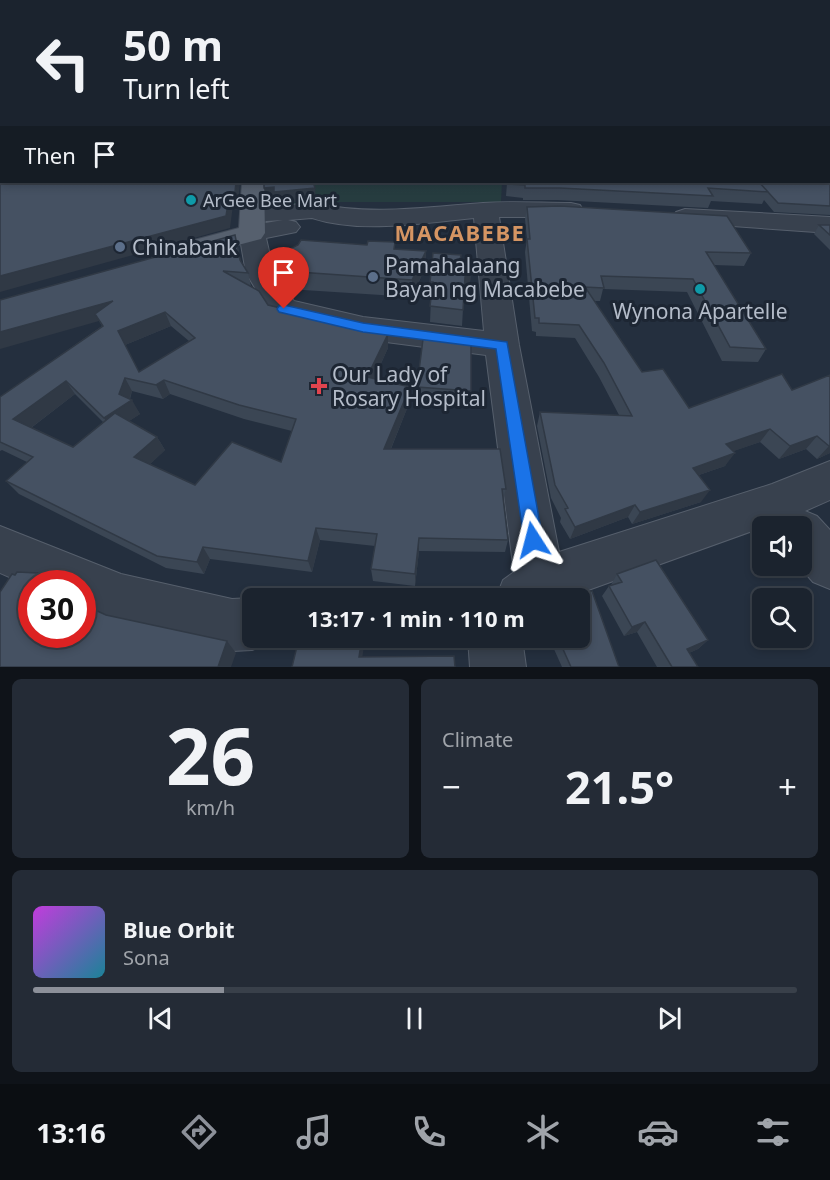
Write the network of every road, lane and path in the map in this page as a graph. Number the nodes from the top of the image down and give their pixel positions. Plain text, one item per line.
1 (253, 183) edge
2 (591, 211) edge
3 (658, 215) edge
4 (422, 217) junction
5 (252, 224) junction
6 (830, 225) edge
7 (488, 229) junction
8 (172, 256) edge
9 (502, 345) junction
10 (830, 480) edge
11 (796, 516) edge
12 (752, 532) edge
13 (812, 545) edge
14 (0, 549) edge
15 (830, 565) edge
16 (49, 570) edge
17 (531, 588) edge
18 (542, 588) edge
19 (96, 590) edge
20 (242, 624) edge
21 (496, 648) edge
22 (498, 667) edge

1 - 5 main road
2 - 7 street
3 - 6 street
4 - 5 street
4 - 7 street
4 - 7 street
5 - 8 main road
5 - 9 street
7 - 9 street
9 - 17 street
10 - 11 street
12 - 18 street
13 - 15 street
14 - 16 street
19 - 20 street
21 - 22 street

